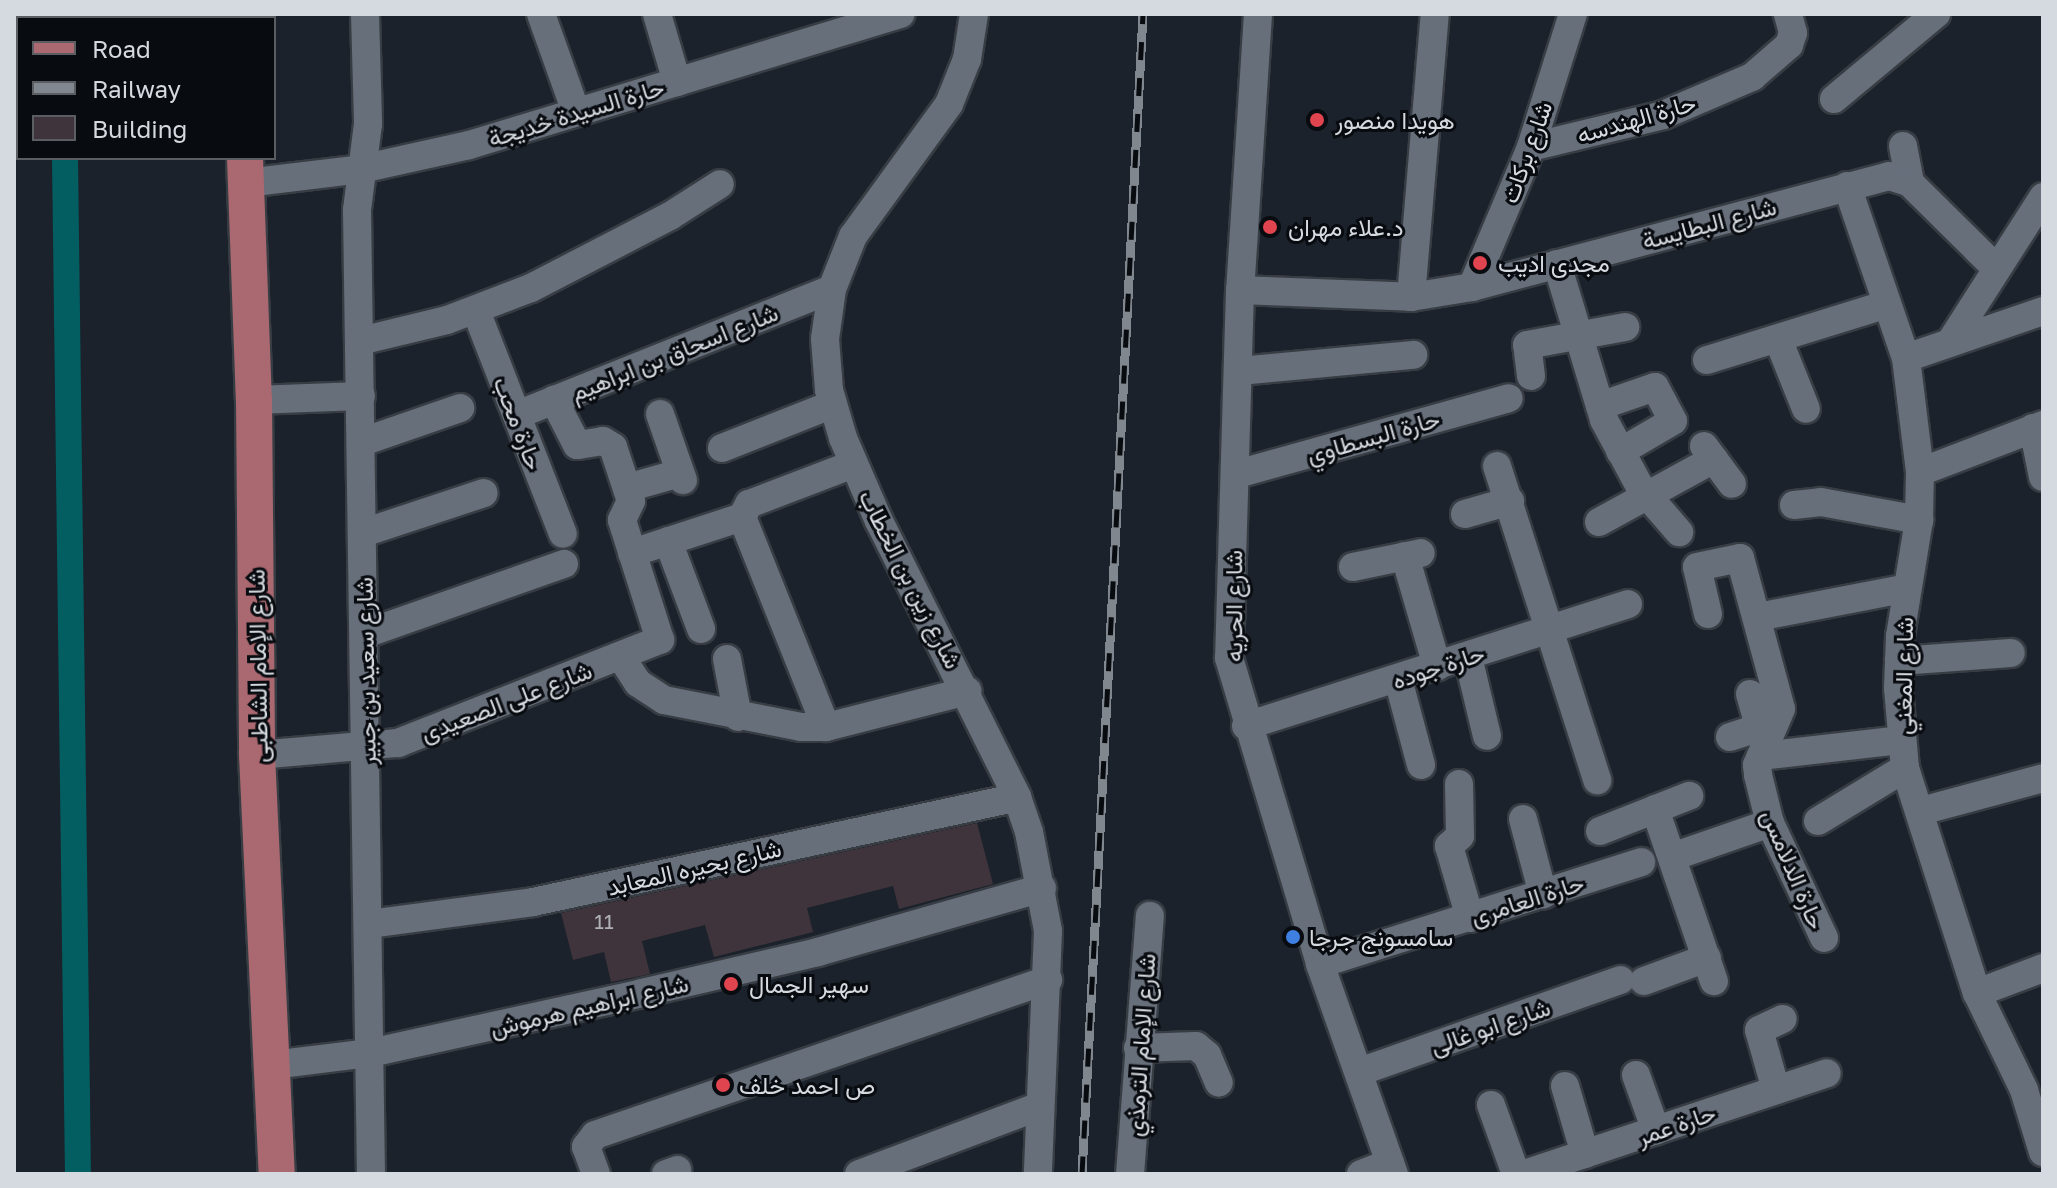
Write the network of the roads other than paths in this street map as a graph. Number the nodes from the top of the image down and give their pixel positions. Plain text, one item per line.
1 (365, 14) edge
2 (541, 14) edge
3 (657, 14) edge
4 (901, 14) edge
5 (974, 14) edge
6 (1258, 14) edge
7 (1435, 14) edge
8 (1573, 14) edge
9 (1788, 14) edge
10 (1936, 14) edge
11 (677, 82) junction
12 (1834, 99) dead end
13 (576, 112) junction
14 (1903, 146) dead end
15 (1531, 147) junction
16 (361, 169) junction
17 (245, 171) edge
18 (1910, 183) junction
19 (720, 184) dead end
20 (1847, 186) junction
21 (2043, 197) edge
22 (1557, 264) junction
23 (1997, 269) junction
24 (1472, 287) junction
25 (832, 289) junction
26 (1240, 290) junction
27 (1411, 297) junction
28 (1885, 305) junction
29 (476, 311) junction
30 (2043, 311) edge
31 (1625, 327) dead end
32 (1578, 336) junction
33 (1778, 339) junction
34 (360, 341) junction
35 (1951, 341) junction
36 (1413, 355) dead end
37 (1906, 358) junction
38 (1707, 360) dead end
39 (1239, 371) junction
40 (1531, 376) dead end
41 (361, 396) junction
42 (1509, 398) dead end
43 (254, 400) junction
44 (554, 400) junction
45 (833, 404) junction
46 (1600, 406) junction
47 (460, 408) dead end
48 (1806, 409) dead end
49 (660, 414) dead end
50 (517, 415) junction
51 (2038, 426) edge
52 (362, 442) junction
53 (722, 448) dead end
54 (1620, 452) junction
55 (854, 464) junction
56 (1497, 466) dead end
57 (1920, 472) junction
58 (1237, 474) junction
59 (2043, 477) edge
60 (1732, 484) dead end
61 (627, 488) junction
62 (484, 493) dead end
63 (1648, 498) junction
64 (1510, 501) junction
65 (1794, 505) dead end
66 (1465, 514) dead end
67 (742, 517) junction
68 (1919, 520) junction
69 (1599, 522) dead end
70 (1679, 532) dead end
71 (363, 533) junction
72 (563, 534) dead end
73 (668, 541) junction
74 (632, 553) junction
75 (564, 564) dead end
76 (1353, 567) dead end
77 (1907, 588) junction
78 (1628, 604) dead end
79 (1708, 614) dead end
80 (1757, 617) junction
81 (701, 629) dead end
82 (1549, 631) junction
83 (365, 634) junction
84 (2011, 653) dead end
85 (621, 657) junction
86 (1468, 657) junction
87 (727, 659) dead end
88 (1899, 661) junction
89 (1437, 666) junction
90 (1398, 679) junction
91 (967, 691) junction
92 (1750, 694) dead end
93 (738, 717) junction
94 (1246, 726) junction
95 (826, 727) junction
96 (1487, 736) dead end
97 (1730, 737) dead end
98 (1762, 743) junction
99 (366, 749) junction
100 (1903, 754) junction
101 (257, 755) junction
102 (1421, 765) dead end
103 (2043, 778) edge
104 (1597, 780) dead end
105 (1459, 784) dead end
106 (1689, 796) dead end
107 (1017, 797) junction
108 (1655, 809) junction
109 (1921, 811) junction
110 (1523, 819) dead end
111 (1818, 821) dead end
112 (1770, 823) junction
113 (1600, 831) dead end
114 (1672, 857) junction
115 (1641, 862) dead end
116 (1042, 888) junction
117 (1543, 894) junction
118 (1150, 916) dead end
119 (1470, 918) junction
120 (369, 924) junction
121 (1824, 938) dead end
122 (1320, 964) junction
123 (2043, 968) edge
124 (1048, 980) junction
125 (1977, 993) junction
126 (1783, 1019) dead end
127 (1138, 1048) junction
128 (370, 1053) junction
129 (272, 1065) junction
130 (1359, 1072) junction
131 (1827, 1073) dead end
132 (1636, 1075) dead end
133 (1219, 1083) dead end
134 (1565, 1086) dead end
135 (2033, 1087) edge
136 (1776, 1090) junction
137 (1491, 1105) dead end
138 (1040, 1106) junction
139 (1656, 1131) junction
140 (2043, 1152) edge
141 (1585, 1154) junction
142 (1392, 1168) edge
143 (277, 1174) edge
144 (371, 1174) edge
145 (596, 1174) edge
146 (859, 1174) edge
147 (1038, 1174) edge
148 (1130, 1174) edge
149 (1361, 1174) edge
150 (1516, 1174) edge
151 (1524, 1174) edge

1 - 16 street, شارع سعيد بن جبير
2 - 13 street
3 - 11 street
4 - 11 street, حارة السيدة خديجة
5 - 25 street, شارع زين بن الخطاب
6 - 26 street, شارع الحريه
7 - 27 street
8 - 15 street, شارع بركات
9 - 15 street, حارة الهندسه
10 - 12 street
11 - 13 street, حارة السيدة خديجة
13 - 16 street, حارة السيدة خديجة
14 - 18 street
15 - 24 street, شارع بركات
16 - 17 street, حارة السيدة خديجة
16 - 34 street, شارع سعيد بن جبير
17 - 43 main road, شارع الإمام الشاطبى
18 - 20 street, شارع البطايسة
18 - 23 street
19 - 29 street
20 - 22 street, شارع البطايسة
20 - 28 street, شارع المغني
21 - 23 street
22 - 24 street, شارع البطايسة
22 - 32 street
23 - 35 street
24 - 27 street, شارع البطايسة
25 - 44 street, شارع اسحاق بن ابراهيم
25 - 45 street, شارع زين بن الخطاب
26 - 27 street, شارع البطايسة
26 - 39 street, شارع الحريه
28 - 33 street
28 - 37 street, شارع المغني
29 - 34 street
29 - 50 street, حارة محب
30 - 35 street
31 - 32 street
32 - 40 street
32 - 46 street
33 - 38 street
33 - 48 street
34 - 41 street, شارع سعيد بن جبير
35 - 37 street
36 - 39 street
37 - 57 street, شارع المغني
39 - 58 street, شارع الحريه
41 - 43 street
41 - 52 street, شارع سعيد بن جبير
42 - 58 street, حارة البسطاوي
43 - 101 main road, شارع الإمام الشاطبى
44 - 50 street, شارع اسحاق بن ابراهيم
44 - 61 street
45 - 53 street
45 - 55 street, شارع زين بن الخطاب
46 - 54 street
46 - 54 street
47 - 52 street
49 - 61 street
50 - 72 street, حارة محب
51 - 57 street
51 - 59 street
52 - 71 street, شارع سعيد بن جبير
54 - 63 street
55 - 67 street
55 - 91 street, شارع زين بن الخطاب
56 - 64 street
57 - 68 street, شارع المغني
58 - 94 street, شارع الحريه
60 - 63 street
61 - 74 street
62 - 71 street
63 - 69 street
63 - 70 street
64 - 66 street
64 - 82 street
65 - 68 street
67 - 73 street
67 - 95 street
68 - 77 street, شارع المغني
71 - 83 street, شارع سعيد بن جبير
73 - 74 street
73 - 81 street
74 - 85 street, شارع على الصعيدى
75 - 83 street
76 - 89 street
77 - 80 street
77 - 88 street, شارع المغني
78 - 82 street, حارة جوده
79 - 80 street, حارة الدلامس
80 - 98 street, حارة الدلامس
82 - 86 street, حارة جوده
82 - 104 street
83 - 99 street, شارع سعيد بن جبير
84 - 88 street
85 - 93 street
85 - 99 street, شارع على الصعيدى
86 - 89 street, حارة جوده
86 - 96 street
87 - 93 street
88 - 100 street, شارع المغني
89 - 90 street, حارة جوده
90 - 94 street, حارة جوده
90 - 102 street
91 - 95 street
91 - 107 street, شارع زين بن الخطاب
92 - 98 street
93 - 95 street
94 - 122 street, شارع الحريه
97 - 98 street
98 - 100 street
98 - 112 street, حارة الدلامس
99 - 101 street, شارع على الصعيدى
99 - 120 street, شارع سعيد بن جبير
100 - 109 street, شارع المغني
100 - 111 street
101 - 129 main road, شارع الإمام الشاطبى
103 - 109 street
105 - 119 street
106 - 108 street
107 - 116 street, شارع زين بن الخطاب
107 - 120 street, شارع بحيره المعابد
108 - 113 street
108 - 114 street
109 - 125 street, شارع المغني
110 - 117 street
112 - 114 street
112 - 121 street, حارة الدلامس
114 - 130 street, شارع ابو غالى
115 - 117 street, حارة العامرى
116 - 124 street, شارع زين بن الخطاب
116 - 128 street, شارع ابراهيم هرموش
117 - 119 street, حارة العامرى
118 - 127 street, شارع الإمام الترمذي
119 - 122 street, حارة العامرى
120 - 128 street, شارع سعيد بن جبير
122 - 130 street, شارع الحريه
123 - 125 street
124 - 138 street, شارع زين بن الخطاب
124 - 145 street
125 - 135 street, شارع المغني
126 - 136 street
127 - 133 street
127 - 148 street, شارع الإمام الترمذي
128 - 129 street, شارع ابراهيم هرموش
128 - 144 street, شارع سعيد بن جبير
129 - 143 main road, شارع الإمام الشاطبى
130 - 142 street, شارع الحريه
131 - 136 street, حارة عمر
132 - 139 street
134 - 141 street
135 - 140 street, شارع المغني
136 - 139 street, حارة عمر
137 - 150 street
138 - 146 street
138 - 147 street, شارع زين بن الخطاب
139 - 141 street, حارة عمر
141 - 151 street, حارة عمر
142 - 149 street

